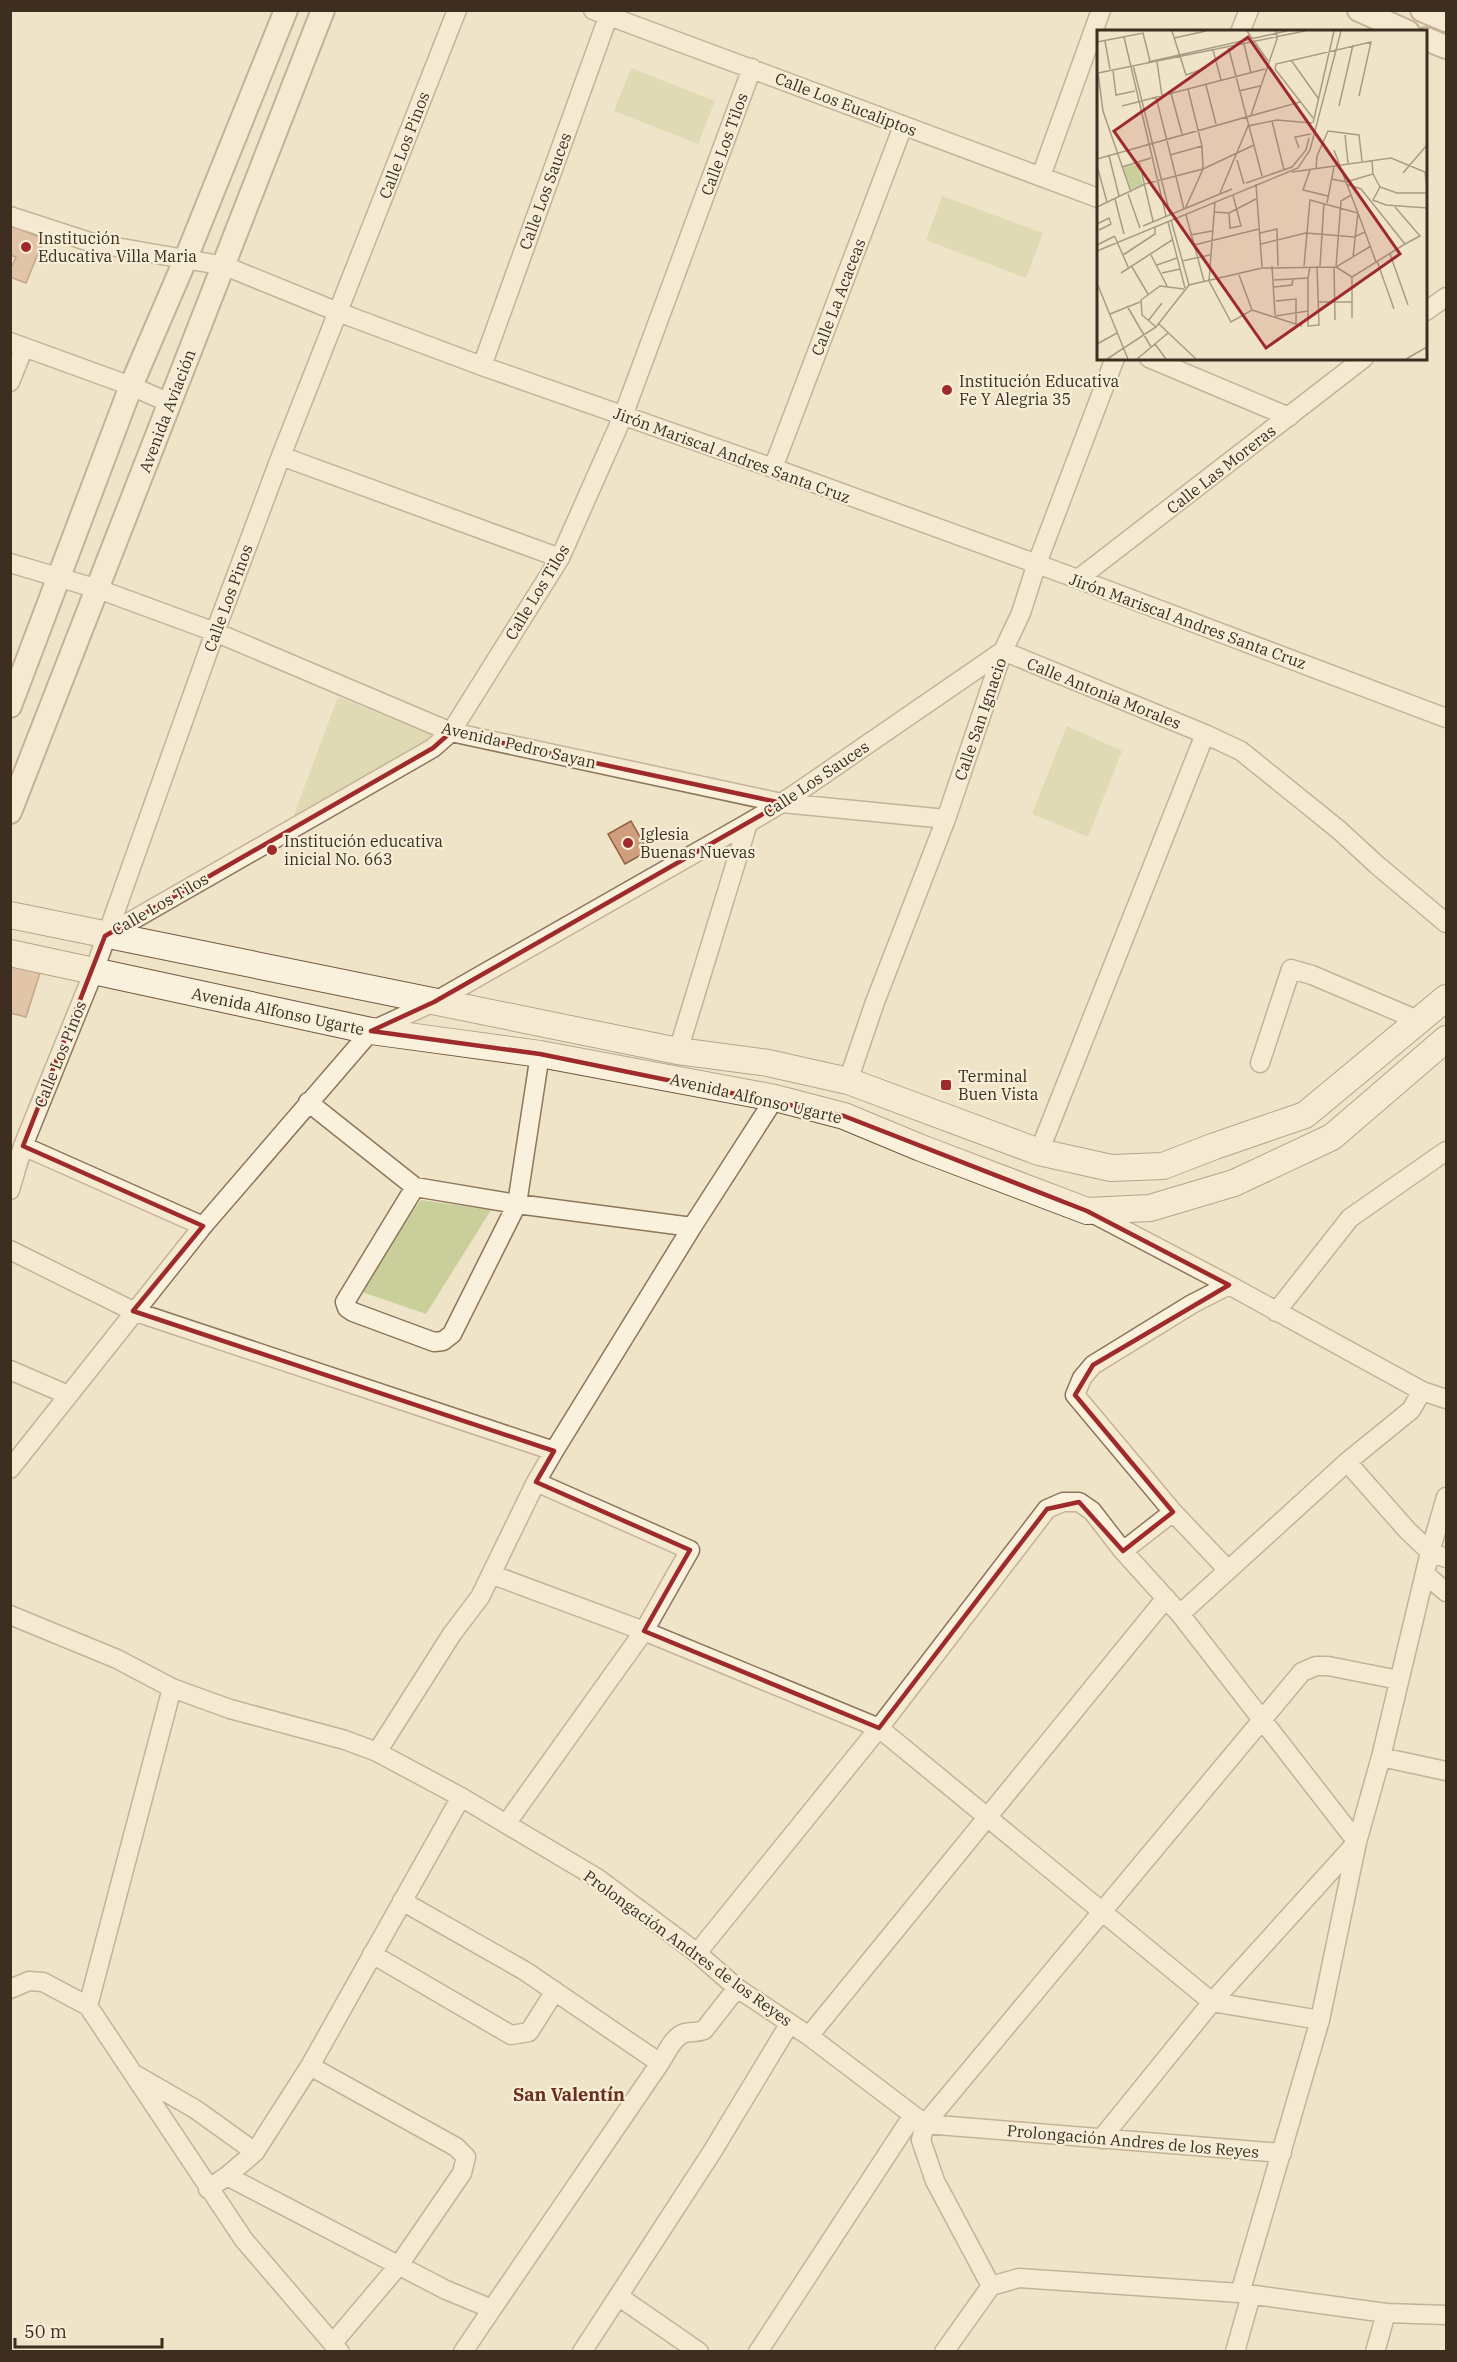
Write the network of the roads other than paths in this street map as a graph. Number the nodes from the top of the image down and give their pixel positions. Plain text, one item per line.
1 (286, 10) edge
2 (323, 10) edge
3 (457, 10) edge
4 (1101, 10) edge
5 (1248, 10) edge
6 (1359, 10) edge
7 (1422, 10) edge
8 (601, 14) edge
9 (1446, 21) edge
10 (1241, 30) edge
11 (1399, 30) edge
12 (1427, 40) edge
13 (1446, 47) edge
14 (752, 68) junction
15 (903, 126) junction
16 (1041, 176) junction
17 (1097, 198) edge
18 (10, 216) edge
19 (186, 258) junction
20 (225, 266) junction
21 (1446, 297) edge
22 (1427, 310) edge
23 (338, 312) junction
24 (17, 345) edge
25 (1113, 360) edge
26 (1154, 360) edge
27 (1361, 360) edge
28 (482, 366) junction
29 (10, 382) edge
30 (131, 386) junction
31 (170, 403) junction
32 (623, 416) junction
33 (1289, 417) junction
34 (281, 456) junction
35 (773, 468) junction
36 (560, 558) junction
37 (10, 563) edge
38 (1036, 566) junction
39 (58, 579) junction
40 (1078, 579) junction
41 (98, 589) junction
42 (215, 632) junction
43 (1003, 651) junction
44 (10, 706) edge
45 (1446, 718) edge
46 (451, 732) junction
47 (1205, 734) junction
48 (782, 803) junction
49 (10, 812) edge
50 (946, 819) junction
51 (748, 823) junction
52 (10, 915) edge
53 (1446, 923) edge
54 (105, 936) junction
55 (10, 953) edge
56 (94, 970) junction
57 (1446, 998) edge
58 (434, 1002) junction
59 (1420, 1022) junction
60 (371, 1031) junction
61 (1446, 1039) edge
62 (678, 1051) junction
63 (540, 1054) junction
64 (1260, 1063) dead end
65 (848, 1081) junction
66 (775, 1098) junction
67 (308, 1102) junction
68 (23, 1146) junction
69 (1446, 1151) edge
70 (1039, 1152) junction
71 (415, 1187) junction
72 (10, 1190) edge
73 (517, 1204) junction
74 (1087, 1211) junction
75 (203, 1226) junction
76 (692, 1227) junction
77 (10, 1250) edge
78 (1229, 1285) junction
79 (134, 1311) junction
80 (1276, 1312) junction
81 (10, 1370) edge
82 (1422, 1391) junction
83 (68, 1395) junction
84 (1446, 1399) edge
85 (554, 1451) junction
86 (1347, 1462) junction
87 (10, 1469) edge
88 (536, 1482) junction
89 (1446, 1497) edge
90 (1173, 1512) junction
91 (1123, 1551) junction
92 (1438, 1555) edge
93 (1228, 1570) junction
94 (1425, 1574) junction
95 (492, 1575) junction
96 (1446, 1592) edge
97 (1166, 1598) junction
98 (1180, 1614) junction
99 (10, 1615) edge
100 (644, 1631) junction
101 (1399, 1680) junction
102 (172, 1688) junction
103 (1261, 1719) junction
104 (879, 1728) junction
105 (377, 1752) junction
106 (1381, 1757) junction
107 (1446, 1771) edge
108 (461, 1797) junction
109 (986, 1818) junction
110 (506, 1824) junction
111 (1358, 1842) junction
112 (402, 1901) junction
113 (1102, 1912) junction
114 (697, 1953) junction
115 (372, 1954) junction
116 (10, 1972) edge
117 (29, 1981) junction
118 (737, 1988) junction
119 (10, 1989) edge
120 (555, 1991) junction
121 (1212, 2002) junction
122 (88, 2006) junction
123 (1320, 2020) junction
124 (790, 2024) junction
125 (809, 2036) junction
126 (660, 2063) junction
127 (310, 2066) junction
128 (132, 2073) junction
129 (919, 2120) junction
130 (1101, 2139) junction
131 (255, 2152) junction
132 (1282, 2153) junction
133 (227, 2176) junction
134 (208, 2189) junction
135 (399, 2265) junction
136 (991, 2286) junction
137 (1245, 2294) junction
138 (618, 2296) junction
139 (492, 2309) junction
140 (1386, 2313) junction
141 (1446, 2315) edge
142 (337, 2347) edge
143 (463, 2352) edge
144 (582, 2352) edge
145 (699, 2352) edge
146 (758, 2352) edge
147 (944, 2352) edge
148 (1235, 2352) edge
149 (1375, 2352) edge

1 - 19 street
2 - 20 street, Avenida Aviación
3 - 23 street, Calle Los Pinos
4 - 16 street
5 - 10 street
6 - 11 street
7 - 9 street
8 - 14 street, Calle Los Eucaliptos
8 - 28 street, Calle Los Sauces
12 - 13 street
14 - 15 street, Calle Los Eucaliptos
14 - 32 street, Calle Los Tilos
15 - 16 street, Calle Los Eucaliptos
15 - 35 street, Calle La Acaceas
16 - 17 street, Calle Los Eucaliptos
18 - 19 street, Jirón Mariscal Andres Santa Cruz
19 - 20 street, Jirón Mariscal Andres Santa Cruz
19 - 30 street
20 - 23 street, Jirón Mariscal Andres Santa Cruz
20 - 31 street, Avenida Aviación
21 - 22 street
23 - 28 street, Jirón Mariscal Andres Santa Cruz
23 - 34 street, Calle Los Pinos
24 - 29 street
24 - 30 street
25 - 38 street, Calle San Ignacio
26 - 33 street
27 - 33 street, Calle Las Moreras
28 - 32 street, Jirón Mariscal Andres Santa Cruz
30 - 31 street
30 - 39 street
31 - 41 street, Avenida Aviación
32 - 35 street, Jirón Mariscal Andres Santa Cruz
32 - 36 street, Calle Los Tilos
33 - 40 street, Calle Las Moreras
34 - 36 street
34 - 42 street, Calle Los Pinos
35 - 38 street, Jirón Mariscal Andres Santa Cruz
36 - 46 street, Calle Los Tilos
37 - 39 street, Avenida Pedro Sayan
38 - 40 street, Jirón Mariscal Andres Santa Cruz
38 - 43 street, Calle San Ignacio
39 - 41 street, Avenida Pedro Sayan
39 - 44 street
40 - 45 street, Jirón Mariscal Andres Santa Cruz
41 - 42 street, Avenida Pedro Sayan
41 - 49 street, Avenida Aviación
42 - 46 street, Avenida Pedro Sayan
42 - 54 street, Calle Los Pinos
43 - 47 street, Calle Antonia Morales
43 - 48 street, Calle Los Sauces
43 - 50 street, Calle San Ignacio
46 - 48 street, Avenida Pedro Sayan
46 - 54 street, Calle Los Tilos
47 - 53 street, Calle Antonia Morales
47 - 70 street
48 - 50 street, Avenida Pedro Sayan
48 - 51 street, Calle Los Sauces
50 - 65 street, Calle San Ignacio
51 - 58 street, Calle Los Sauces
51 - 62 street
52 - 54 main road, Avenida Alfonso Ugarte
54 - 56 street, Calle Los Pinos
54 - 58 main road, Avenida Alfonso Ugarte
55 - 56 main road, Avenida Alfonso Ugarte
56 - 60 main road, Avenida Alfonso Ugarte
56 - 68 street, Calle Los Pinos
57 - 59 main road, Avenida Alfonso Ugarte
58 - 60 street, Calle Los Sauces
58 - 62 main road, Avenida Alfonso Ugarte
59 - 64 street
59 - 70 main road, Avenida Alfonso Ugarte
60 - 63 main road, Avenida Alfonso Ugarte
60 - 67 street
61 - 74 main road, Avenida Alfonso Ugarte
62 - 65 main road, Avenida Alfonso Ugarte
63 - 66 main road, Avenida Alfonso Ugarte
63 - 73 street
65 - 70 main road, Avenida Alfonso Ugarte
66 - 74 main road, Avenida Alfonso Ugarte
66 - 76 street
67 - 71 street
67 - 75 street
68 - 72 street, Calle Los Pinos
68 - 75 street
69 - 80 street
71 - 73 street
71 - 73 street
73 - 76 street
74 - 78 street
75 - 79 street
76 - 85 street
77 - 79 street
78 - 80 street
78 - 90 street
79 - 83 street
79 - 85 street
80 - 82 street
81 - 83 street
82 - 84 street
82 - 86 street
83 - 87 street
85 - 88 street
86 - 92 street
86 - 93 street
88 - 95 street
88 - 100 street
89 - 92 street
90 - 91 street
90 - 93 street
91 - 97 street
91 - 104 street
92 - 94 street
93 - 98 street
94 - 96 street
94 - 101 street
95 - 100 street
95 - 105 street
97 - 98 street
97 - 109 street
98 - 103 street
99 - 102 street, Prolongación Andres de los Reyes
100 - 104 street
100 - 110 street
101 - 103 street
101 - 106 street
102 - 105 street, Prolongación Andres de los Reyes
102 - 122 street
103 - 111 street
103 - 113 street
104 - 109 street
104 - 114 street
105 - 108 street, Prolongación Andres de los Reyes
106 - 107 street
106 - 111 street
108 - 110 street, Prolongación Andres de los Reyes
108 - 112 street
109 - 113 street
109 - 125 street
110 - 114 street, Prolongación Andres de los Reyes
111 - 121 street
111 - 123 street
112 - 115 street
112 - 120 street
113 - 121 street
113 - 129 street
114 - 118 street, Prolongación Andres de los Reyes
115 - 120 street
115 - 127 street
116 - 117 street
117 - 119 street
117 - 122 street
118 - 124 street, Prolongación Andres de los Reyes
118 - 126 street
120 - 126 street
121 - 123 street
121 - 130 street
122 - 128 street
123 - 132 street
124 - 125 street, Prolongación Andres de los Reyes
124 - 138 street
125 - 129 street, Prolongación Andres de los Reyes
126 - 139 street
127 - 131 street
127 - 135 street
128 - 131 street
128 - 134 street
129 - 130 street, Prolongación Andres de los Reyes
129 - 136 street
129 - 146 street
130 - 132 street, Prolongación Andres de los Reyes
131 - 133 street
132 - 137 street
133 - 134 street
133 - 135 street
134 - 142 street
135 - 139 street
135 - 142 street
136 - 137 street
136 - 147 street
137 - 140 street
137 - 148 street
138 - 144 street
138 - 145 street
139 - 143 street
140 - 141 street
140 - 149 street

